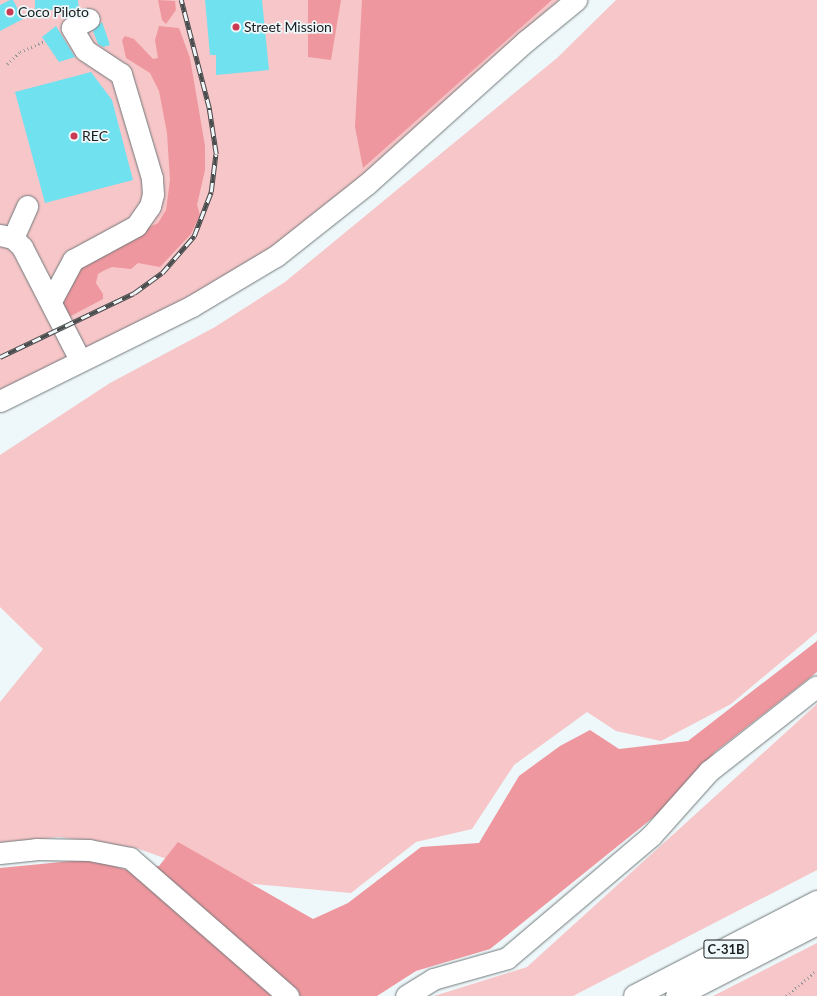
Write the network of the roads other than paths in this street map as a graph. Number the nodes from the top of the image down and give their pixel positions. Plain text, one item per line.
1 (576, 0) edge
2 (90, 19) dead end
3 (27, 206) dead end
4 (3, 235) edge
5 (51, 301) junction
6 (80, 360) junction
7 (0, 401) edge
8 (817, 686) edge
9 (0, 853) edge
10 (817, 902) edge
11 (817, 924) edge
12 (288, 996) edge
13 (406, 996) edge
14 (635, 996) edge
15 (677, 996) edge

1 - 6 lane
2 - 5 lane
3 - 4 lane
4 - 5 lane
5 - 6 lane
6 - 7 lane
8 - 13 lane
9 - 12 lane
10 - 14 highway, C-31B
11 - 15 highway, C-31B

